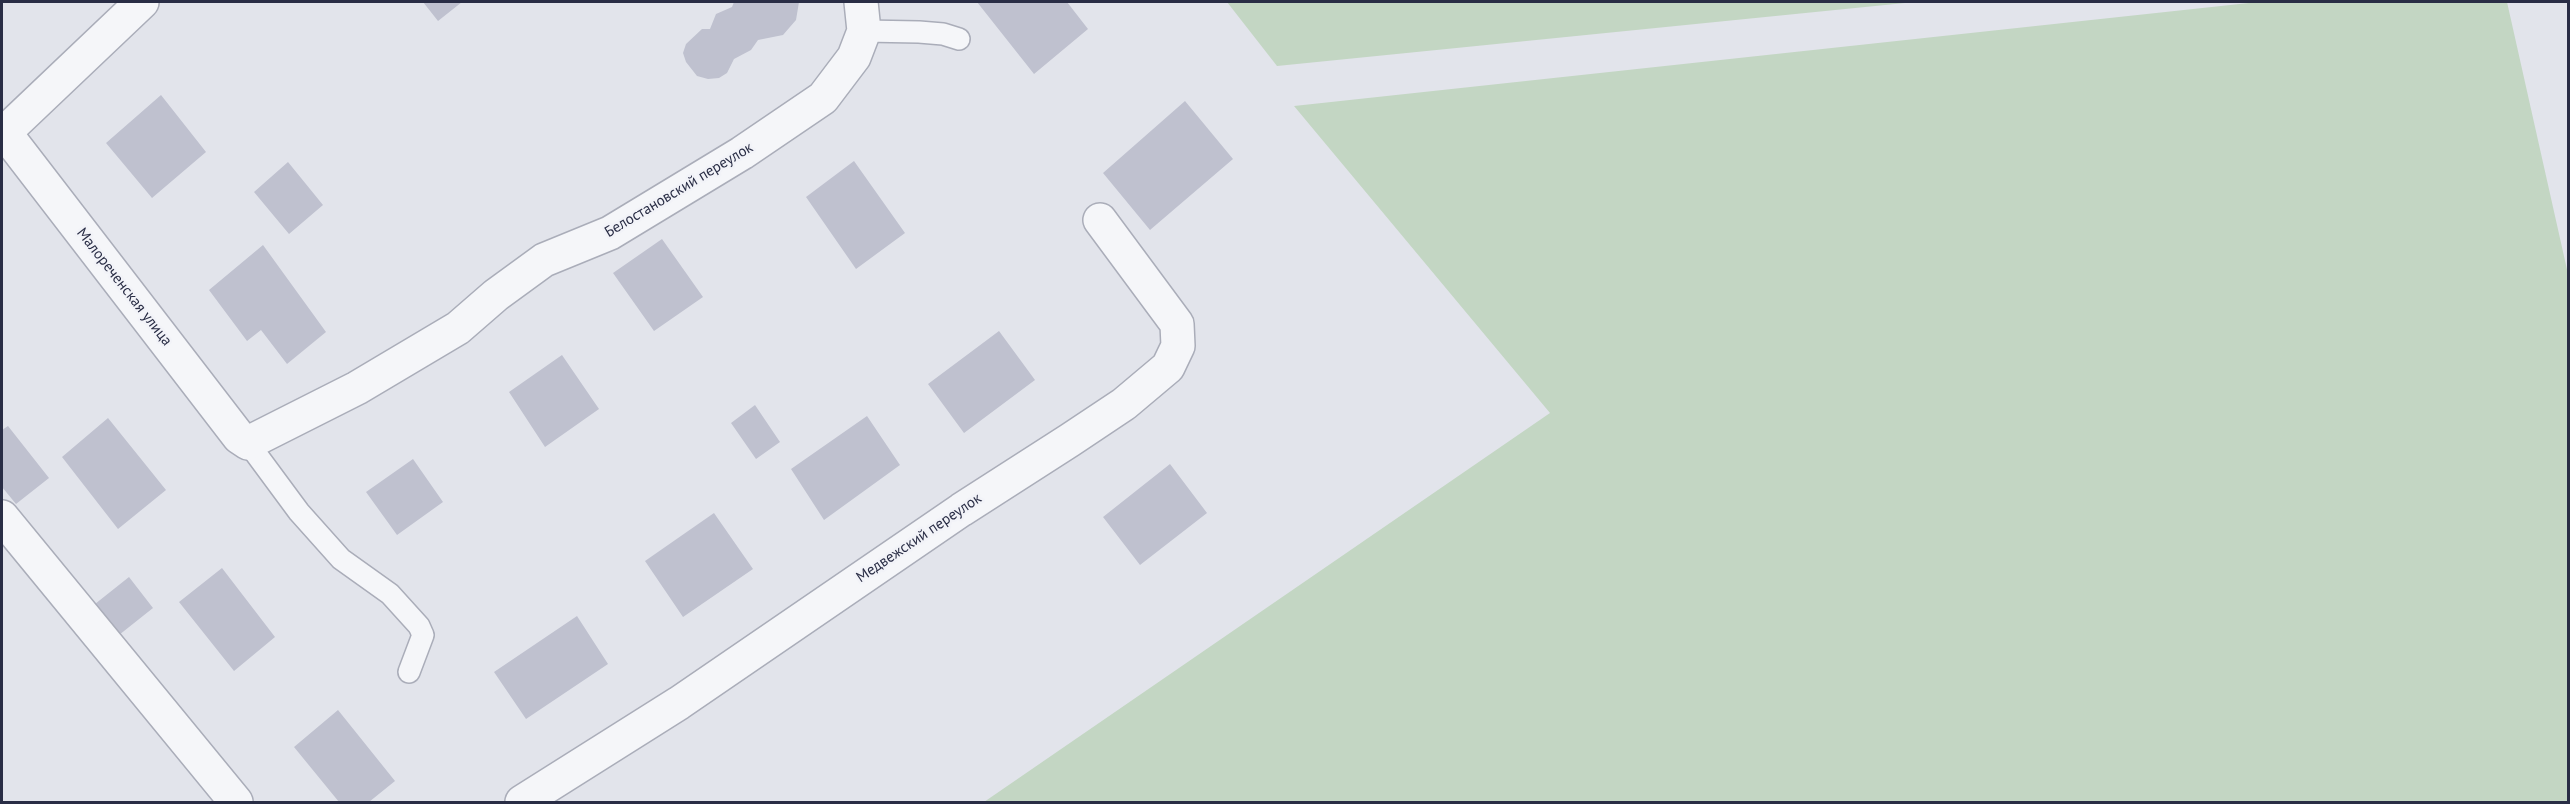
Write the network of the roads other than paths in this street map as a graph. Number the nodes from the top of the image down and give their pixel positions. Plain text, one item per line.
1 (142, 2) edge
2 (863, 16) edge
3 (959, 39) dead end
4 (2, 132) edge
5 (1100, 220) dead end
6 (248, 443) junction
7 (2, 517) edge
8 (409, 672) dead end
9 (236, 802) edge
10 (522, 802) edge

1 - 4 street
2 - 3 lane
2 - 6 street, Белостановский переулок
4 - 6 street, Малореченская улица
5 - 10 street, Медвежский переулок
6 - 8 lane
7 - 9 street

